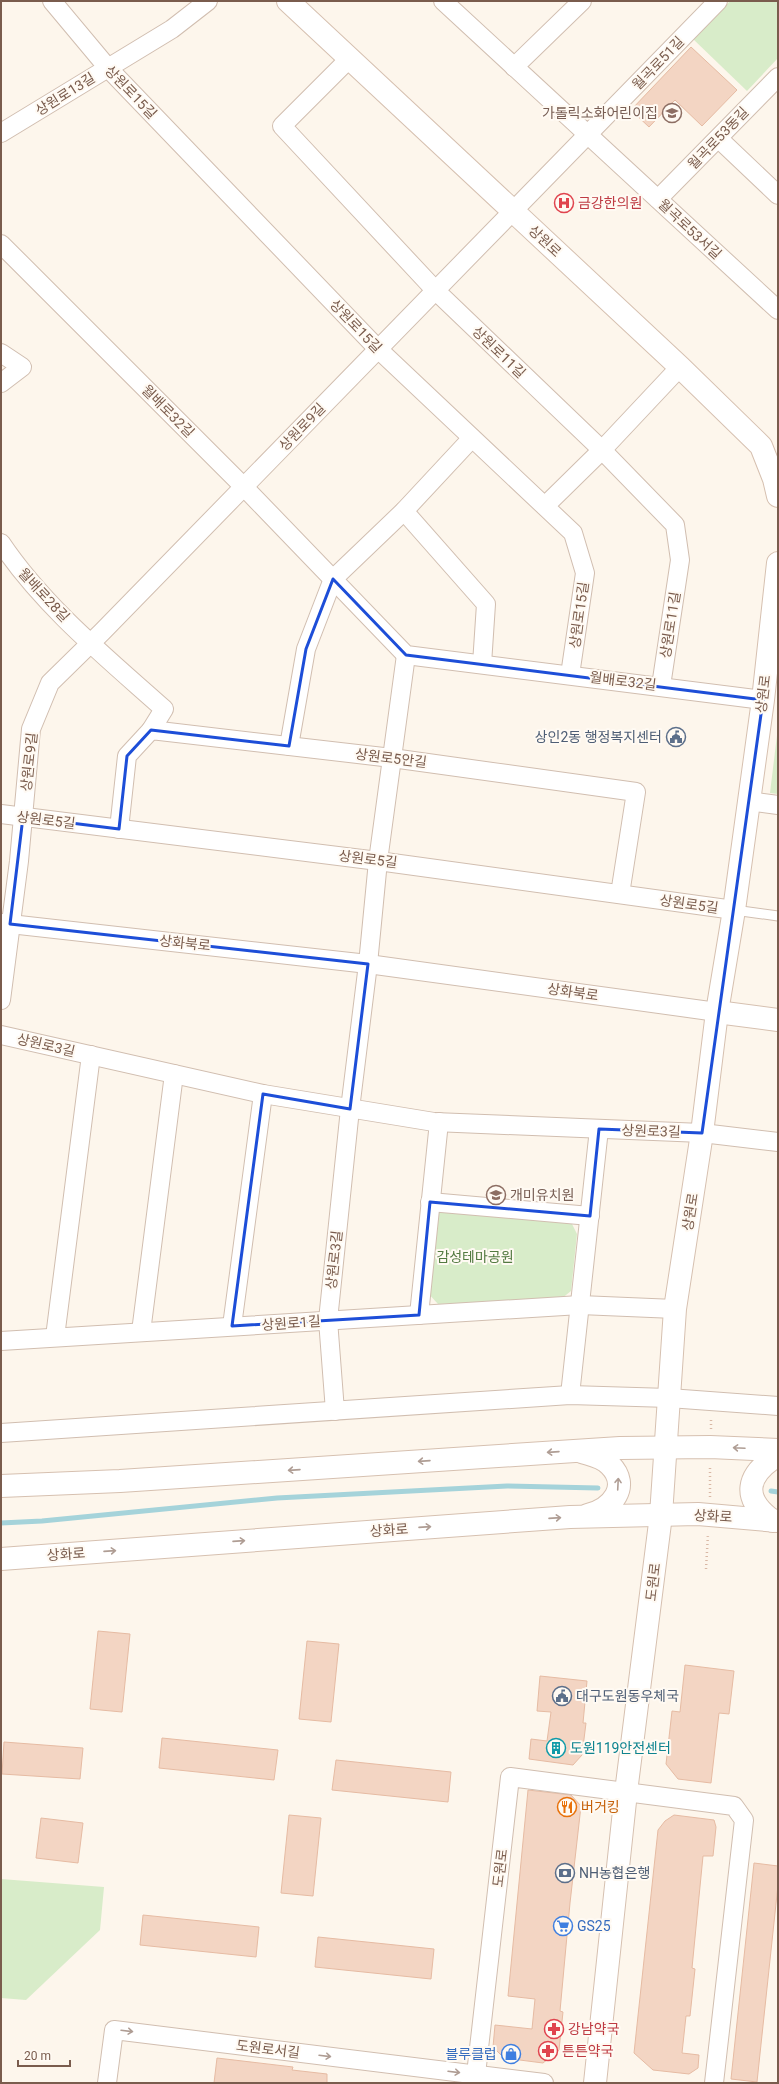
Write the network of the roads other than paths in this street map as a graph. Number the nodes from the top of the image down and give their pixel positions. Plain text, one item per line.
1 (52, 1) edge
2 (208, 1) edge
3 (288, 1) edge
4 (443, 1) edge
5 (718, 1) edge
6 (578, 2) edge
7 (350, 58) junction
8 (514, 66) junction
9 (108, 68) junction
10 (778, 77) edge
11 (1, 134) edge
12 (588, 135) junction
13 (719, 139) junction
14 (778, 195) edge
15 (658, 199) junction
16 (513, 211) junction
17 (1, 244) edge
18 (436, 291) junction
19 (778, 310) edge
20 (378, 349) junction
21 (1, 353) edge
22 (680, 366) junction
23 (1, 383) edge
24 (472, 438) junction
25 (602, 450) junction
26 (777, 483) edge
27 (244, 487) junction
28 (545, 506) junction
29 (404, 511) junction
30 (1, 543) edge
31 (778, 563) edge
32 (333, 579) junction
33 (90, 643) junction
34 (406, 655) junction
35 (482, 664) junction
36 (570, 675) junction
37 (661, 686) junction
38 (763, 700) junction
39 (151, 730) junction
40 (290, 746) junction
41 (392, 758) junction
42 (748, 801) junction
43 (778, 805) edge
44 (1, 814) edge
45 (23, 817) junction
46 (119, 829) junction
47 (378, 861) junction
48 (620, 894) junction
49 (734, 910) junction
50 (778, 916) edge
51 (5, 923) edge
52 (368, 964) junction
53 (1, 1000) edge
54 (717, 1012) junction
55 (778, 1020) edge
56 (1, 1035) edge
57 (91, 1055) junction
58 (174, 1074) junction
59 (263, 1094) junction
60 (350, 1109) junction
61 (439, 1122) junction
62 (599, 1129) junction
63 (702, 1133) junction
64 (778, 1142) edge
65 (430, 1202) junction
66 (590, 1216) junction
67 (580, 1305) junction
68 (675, 1309) junction
69 (419, 1315) junction
70 (328, 1320) junction
71 (232, 1326) junction
72 (141, 1332) junction
73 (55, 1337) junction
74 (1, 1341) edge
75 (570, 1395) junction
76 (669, 1398) junction
77 (778, 1406) edge
78 (335, 1411) junction
79 (1, 1433) edge
80 (664, 1447) junction
81 (778, 1450) edge
82 (576, 1451) junction
83 (778, 1455) edge
84 (1, 1486) edge
85 (661, 1516) junction
86 (584, 1517) junction
87 (776, 1521) edge
88 (1, 1559) edge
89 (626, 1792) junction
90 (476, 2079) edge
91 (107, 2083) edge
92 (544, 2083) edge
93 (595, 2083) edge
94 (714, 2083) edge

1 - 9 street, 상원로15길
2 - 9 street, 상원로13길
3 - 7 street, 상원로
4 - 8 street, 월곡로53서길
5 - 12 street, 월곡로51길
6 - 8 street
7 - 16 street, 상원로
7 - 18 street, 상원로11길
8 - 12 street, 월곡로53서길
9 - 11 street, 상원로13길
9 - 20 street, 상원로15길
10 - 13 street, 월곡로53동길
12 - 15 street, 월곡로53서길
12 - 16 street, 월곡로51길
13 - 14 street
13 - 15 street, 월곡로53동길
15 - 19 street, 월곡로53서길
16 - 18 street, 상원로9길
16 - 22 street, 상원로
17 - 27 street, 월배로32길
18 - 20 street, 상원로9길
18 - 25 street, 상원로11길
20 - 24 street, 상원로15길
20 - 27 street, 상원로9길
21 - 23 street
22 - 25 street
22 - 26 street, 상원로
24 - 28 street, 상원로15길
24 - 29 street
25 - 28 street
25 - 37 street, 상원로11길
27 - 32 street, 월배로32길
27 - 33 street, 상원로9길
28 - 36 street, 상원로15길
29 - 32 street
29 - 35 street
30 - 33 street, 월배로28길
31 - 38 street, 상원로
32 - 34 street, 월배로32길
32 - 40 street
33 - 39 street
33 - 45 street, 상원로9길
34 - 35 street, 월배로32길
34 - 41 street
35 - 36 street, 월배로32길
36 - 37 street, 월배로32길
37 - 38 street, 월배로32길
38 - 42 street, 상원로
39 - 40 street, 상원로5안길
39 - 46 street
40 - 41 street, 상원로5안길
41 - 47 street
41 - 48 street, 상원로5안길
42 - 43 street
42 - 49 street, 상원로
44 - 45 street, 상원로5길
45 - 46 street, 상원로5길
45 - 51 street, 상원로9길
46 - 47 street, 상원로5길
47 - 48 street, 상원로5길
47 - 52 street
48 - 49 street, 상원로5길
49 - 50 lane
49 - 54 street, 상원로
51 - 52 street, 상화북로
51 - 53 street, 상원로9길
52 - 54 street, 상화북로
52 - 60 street
54 - 55 street, 상화북로
54 - 63 street, 상원로
56 - 57 street, 상원로3길
57 - 58 street, 상원로3길
57 - 73 street, 상원로3길
58 - 59 street, 상원로3길
58 - 72 street
59 - 60 street, 상원로3길
59 - 71 street
60 - 61 street, 상원로3길
60 - 70 street, 상원로3길
61 - 62 street, 상원로3길
61 - 65 street
62 - 63 street, 상원로3길
62 - 66 street
63 - 64 street, 상원로3길
63 - 68 street, 상원로
65 - 66 street
65 - 69 street
66 - 67 street
67 - 68 street, 상원로1길
67 - 69 street, 상원로1길
67 - 75 street
68 - 76 street, 상원로
69 - 70 street, 상원로1길
70 - 71 street, 상원로1길
70 - 78 street, 상원로3길
71 - 72 street, 상원로1길
72 - 73 street, 상원로1길
73 - 74 street, 상원로1길
75 - 76 street
75 - 78 street
76 - 77 street
76 - 80 street, 상원로
78 - 79 street
81 -> 80 street
80 - 82 street
80 - 85 street, 상원로
82 -> 84 street
86 -> 82 street
83 - 87 street
85 - 86 street, 상화로
85 - 87 street, 상화로
85 - 89 street, 도원로
88 -> 86 street, 상화로
89 - 90 street, 도원로
89 - 93 street, 도원로
89 - 94 street, 도원로
91 -> 90 street, 도원로서길
90 - 92 street, 도원로서길

